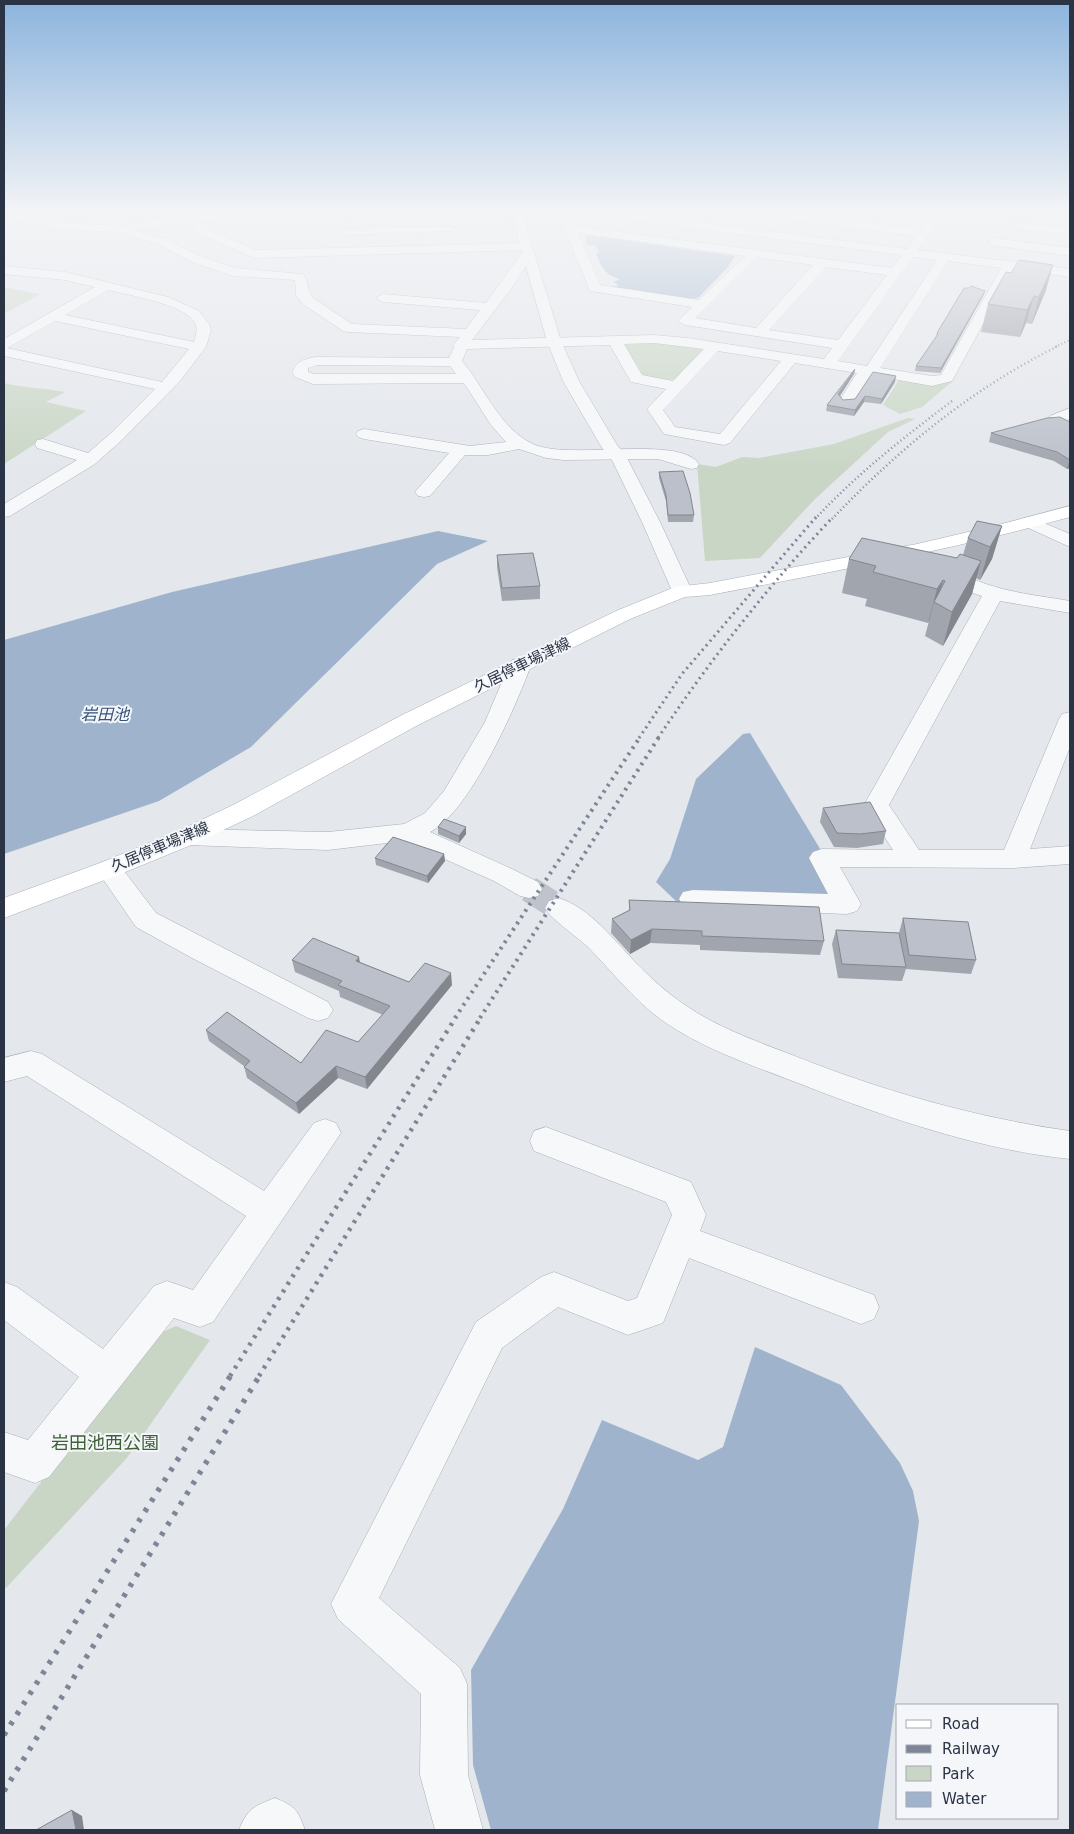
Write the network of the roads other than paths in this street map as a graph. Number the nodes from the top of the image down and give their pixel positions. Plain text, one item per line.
1 (84, 299) edge
2 (158, 299) edge
3 (306, 299) edge
4 (390, 299) edge
5 (496, 299) edge
6 (542, 299) edge
7 (666, 299) edge
8 (708, 299) edge
9 (790, 299) edge
10 (875, 299) edge
11 (917, 299) edge
12 (990, 299) edge
13 (702, 304) junction
14 (489, 307) junction
15 (53, 317) junction
16 (759, 333) junction
17 (464, 339) junction
18 (614, 339) junction
19 (554, 341) junction
20 (4, 345) edge
21 (841, 345) junction
22 (715, 346) junction
23 (199, 347) junction
24 (4, 352) edge
25 (790, 358) junction
26 (454, 362) junction
27 (828, 364) junction
28 (869, 370) junction
29 (466, 378) junction
30 (677, 386) junction
31 (166, 387) junction
32 (847, 401) edge
33 (364, 434) dead end
34 (43, 444) dead end
35 (521, 444) junction
36 (460, 450) junction
37 (618, 456) junction
38 (90, 459) junction
39 (691, 464) dead end
40 (424, 492) dead end
41 (1070, 511) edge
42 (4, 512) edge
43 (1030, 522) junction
44 (1070, 541) edge
45 (917, 550) junction
46 (682, 591) junction
47 (994, 593) junction
48 (1070, 607) edge
49 (520, 665) junction
50 (1070, 718) edge
51 (407, 832) junction
52 (187, 837) junction
53 (1070, 855) edge
54 (912, 859) junction
55 (1013, 859) junction
56 (109, 869) junction
57 (529, 890) tunnel mouth
58 (693, 899) dead end
59 (4, 908) edge
60 (559, 908) tunnel mouth
61 (318, 1010) dead end
62 (4, 1070) edge
63 (325, 1133) dead end
64 (546, 1141) dead end
65 (1070, 1145) edge
66 (269, 1212) junction
67 (680, 1239) junction
68 (4, 1299) edge
69 (861, 1308) dead end
70 (106, 1374) junction
71 (4, 1452) edge
72 (263, 1830) edge
73 (281, 1830) edge
74 (459, 1830) edge

1 - 15 street
2 - 23 street
3 - 17 street
4 - 14 street
5 - 14 street
6 - 19 street
7 - 13 street
8 - 13 street
9 - 16 street
10 - 21 street
11 - 28 street
12 - 28 street
13 - 16 street
14 - 17 street
15 - 20 street
15 - 23 street
16 - 21 street
17 - 19 street
17 - 26 street
18 - 19 street
18 - 22 street
18 - 30 street
19 - 37 street
21 - 27 street
22 - 25 street
22 - 30 street
23 - 31 street
24 - 31 street
25 - 27 street
25 - 30 street
26 - 29 street
26 - 29 street
27 - 28 street
28 - 32 street
29 - 35 street
31 - 38 street
33 - 36 street
34 - 38 street
35 - 36 street
35 - 37 street
36 - 40 street
37 - 39 street
37 - 46 street
38 - 42 street
41 - 43 main road, 久居停車場津線
43 - 44 street
43 - 45 main road, 久居停車場津線
45 - 46 main road, 久居停車場津線
45 - 47 street
46 - 49 main road, 久居停車場津線
47 - 48 street
47 - 54 street
49 - 51 street
49 - 52 main road, 久居停車場津線
50 - 55 street
51 - 52 street
51 - 57 street
52 - 56 main road, 久居停車場津線
53 - 55 street
54 - 55 street
54 - 58 street
56 - 59 main road, 久居停車場津線
56 - 61 street
60 - 65 street
62 - 66 street
63 - 66 street
64 - 67 street
66 - 70 street
67 - 69 street
67 - 74 street
68 - 70 street
70 - 71 street
72 - 73 street

